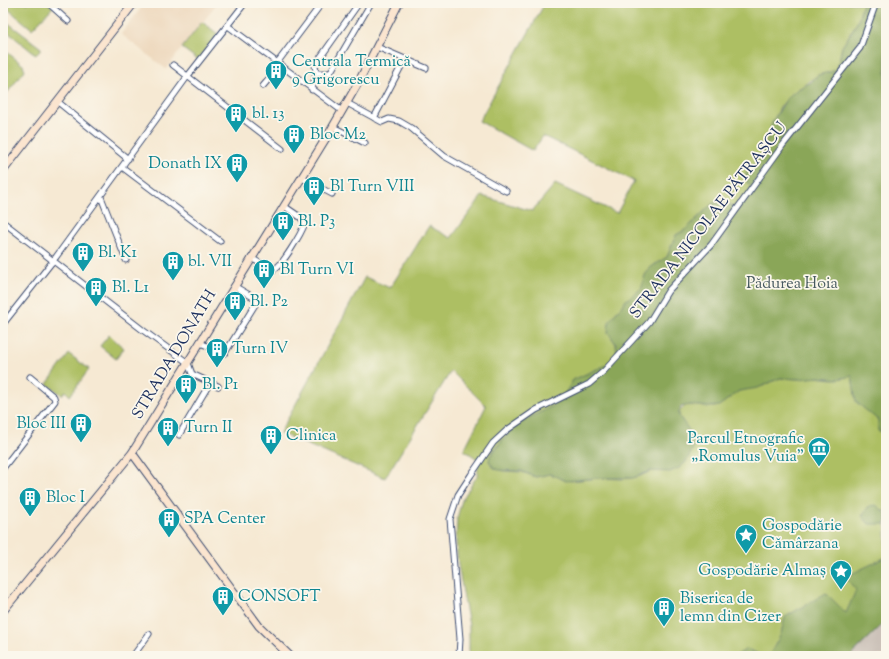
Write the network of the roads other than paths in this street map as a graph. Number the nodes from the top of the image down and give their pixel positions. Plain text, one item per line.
1 (48, 3) edge
2 (134, 3) edge
3 (245, 3) edge
4 (322, 3) edge
5 (359, 3) edge
6 (371, 3) edge
7 (400, 3) edge
8 (876, 3) edge
9 (68, 20) dead end
10 (228, 26) junction
11 (377, 47) junction
12 (405, 59) junction
13 (279, 64) junction
14 (173, 66) dead end
15 (426, 68) dead end
16 (316, 73) junction
17 (187, 77) junction
18 (263, 86) dead end
19 (312, 90) junction
20 (58, 102) junction
21 (347, 103) junction
22 (342, 111) junction
23 (374, 118) junction
24 (333, 126) junction
25 (365, 143) dead end
26 (282, 149) dead end
27 (128, 159) junction
28 (122, 167) junction
29 (3, 171) edge
30 (302, 178) junction
31 (506, 191) dead end
32 (332, 194) dead end
33 (100, 197) junction
34 (284, 206) junction
35 (3, 222) edge
36 (220, 241) dead end
37 (251, 258) junction
38 (126, 260) dead end
39 (53, 261) junction
40 (234, 286) junction
41 (3, 324) edge
42 (200, 343) junction
43 (188, 363) junction
44 (30, 377) dead end
45 (218, 386) dead end
46 (207, 388) dead end
47 (179, 435) dead end
48 (132, 453) junction
49 (3, 468) edge
50 (3, 611) edge
51 (149, 634) dead end
52 (132, 656) edge
53 (290, 656) edge
54 (459, 656) edge

1 - 9 street
2 - 20 main road
3 - 10 street
4 - 13 street
5 - 16 street
6 - 16 street
7 - 11 main road, STRADA DONATH
8 - 54 street, STRADA NICOLAE PĂTRAȘCU
10 - 13 street
10 - 17 street
11 - 12 street
11 - 21 main road, STRADA DONATH
12 - 15 street
12 - 23 street
13 - 18 street
13 - 19 street
14 - 17 street
16 - 19 street
17 - 26 street
17 - 27 street
19 - 22 street
20 - 27 street
20 - 29 main road
21 - 22 main road, STRADA DONATH
21 - 23 street
22 - 24 main road, STRADA DONATH
23 - 31 street
24 - 25 street
24 - 30 main road, STRADA DONATH
27 - 28 street
28 - 33 street
28 - 36 street
30 - 32 street
30 - 34 main road, STRADA DONATH
33 - 38 street
33 - 39 street
34 - 37 main road, STRADA DONATH
34 - 37 street
35 - 39 street
37 - 40 main road, STRADA DONATH
39 - 41 street
39 - 43 street
40 - 42 main road, STRADA DONATH
40 - 42 street
42 - 43 main road, STRADA DONATH
43 - 45 street
43 - 48 main road, STRADA DONATH
44 - 49 street
46 - 47 street
48 - 50 main road, STRADA DONATH
48 - 53 main road
51 - 52 street

